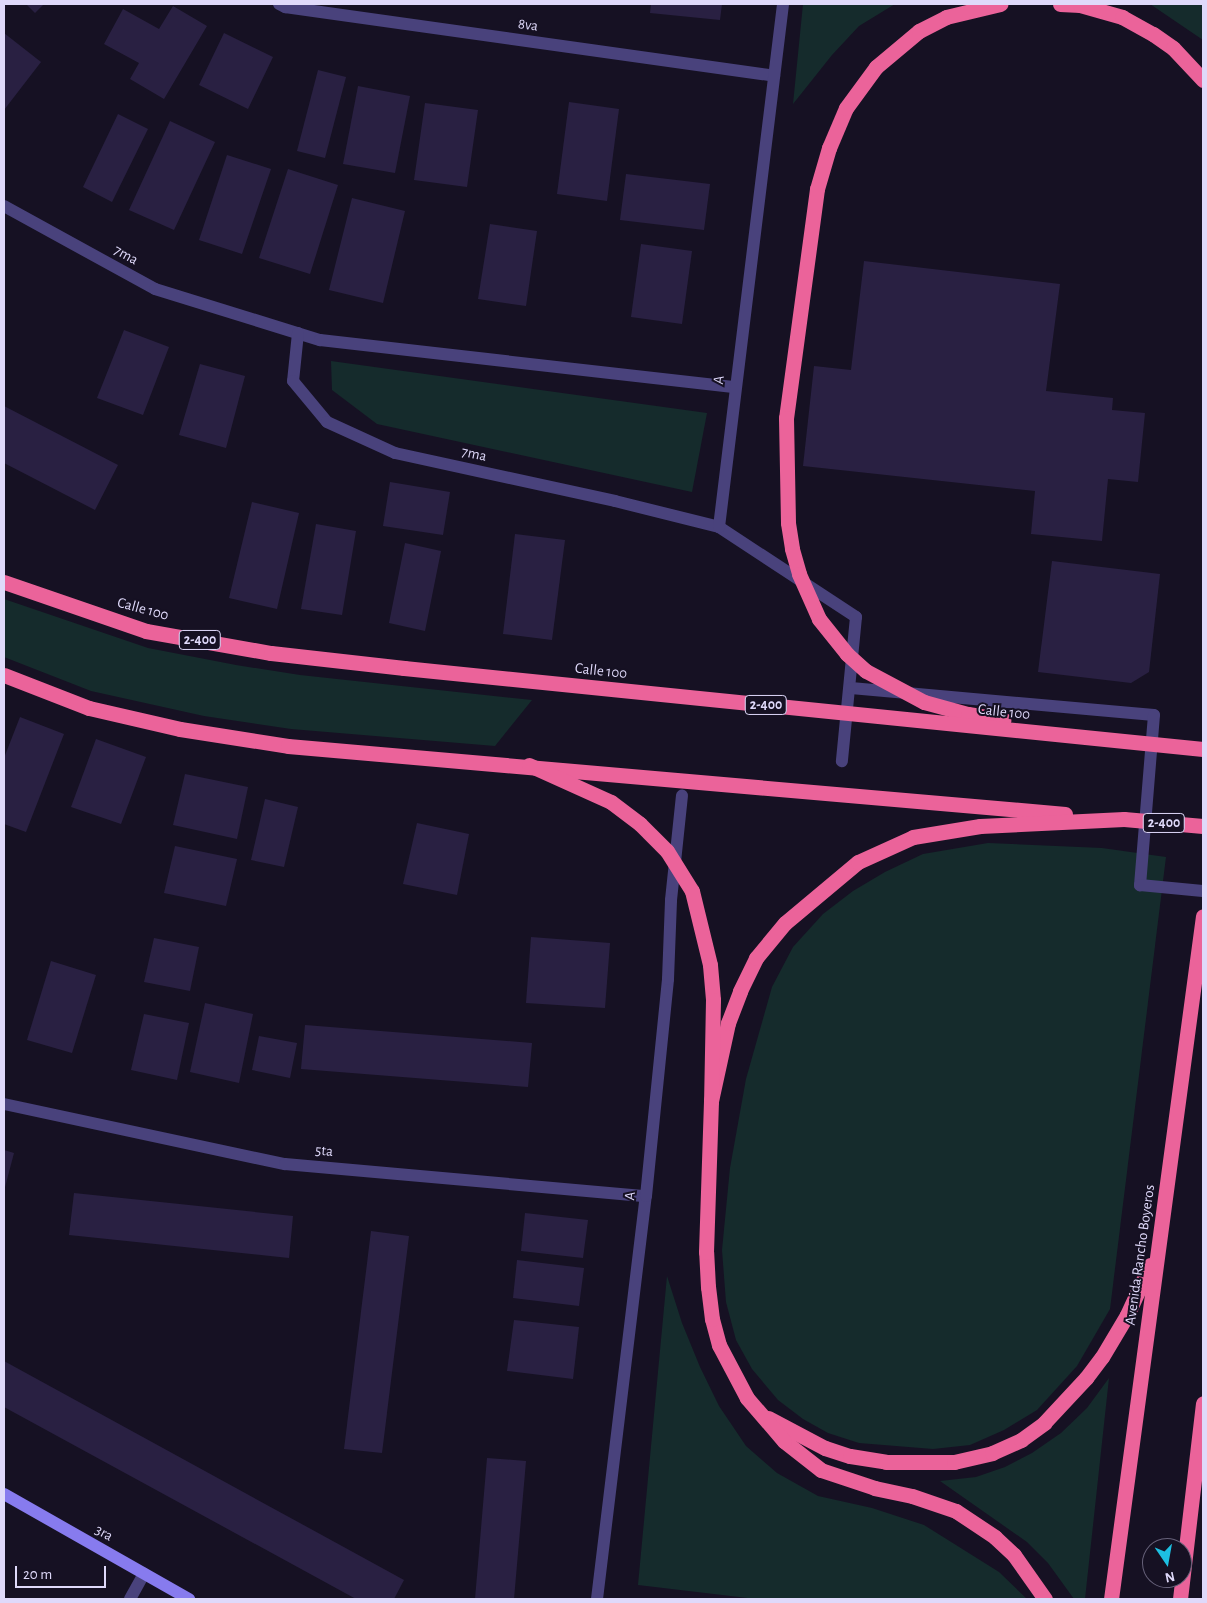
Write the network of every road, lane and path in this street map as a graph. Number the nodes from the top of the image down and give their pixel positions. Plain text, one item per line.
1 (279, 4) edge
2 (783, 4) edge
3 (1000, 4) edge
4 (1060, 4) edge
5 (774, 76) junction
6 (1203, 80) edge
7 (4, 206) edge
8 (298, 333) junction
9 (735, 388) junction
10 (719, 527) junction
11 (4, 582) edge
12 (4, 674) edge
13 (851, 688) junction
14 (1128, 742) junction
15 (1203, 749) edge
16 (842, 761) dead end
17 (528, 766) junction
18 (682, 796) dead end
19 (1124, 819) junction
20 (1203, 826) edge
21 (1203, 891) edge
22 (1203, 916) edge
23 (711, 1102) junction
24 (4, 1104) edge
25 (646, 1196) junction
26 (1166, 1196) junction
27 (1203, 1403) edge
28 (758, 1412) junction
29 (4, 1494) edge
30 (144, 1574) junction
31 (130, 1599) edge
32 (189, 1599) edge
33 (597, 1599) edge
34 (1045, 1599) edge
35 (1111, 1599) edge
36 (1180, 1599) edge

1 - 5 street, 8va
2 - 5 street, A
3 - 14 highway, bridge
4 - 6 highway
5 - 9 street, A
7 - 8 street, 7ma
8 - 9 street, 7ma
8 - 10 street, 7ma
9 - 10 street, A
10 - 13 street
11 - 14 highway, Calle 100 / 2-400, bridge
12 - 17 highway, 2-400
13 - 16 street
13 - 21 street
14 - 15 highway, Calle 100 / 2-400, bridge
17 - 19 highway, 2-400, bridge
17 - 23 highway, bridge
18 - 25 street, A
19 - 20 highway, 2-400, bridge
19 - 23 highway, bridge
22 - 26 highway, Avenida Rancho Boyeros
23 - 28 highway
24 - 25 street, 5ta
25 - 33 street, A
26 - 28 highway
26 - 35 highway, Avenida Rancho Boyeros
27 - 36 highway
28 - 34 highway
29 - 30 street, 3ra
30 - 31 street
30 - 32 street, 3ra

